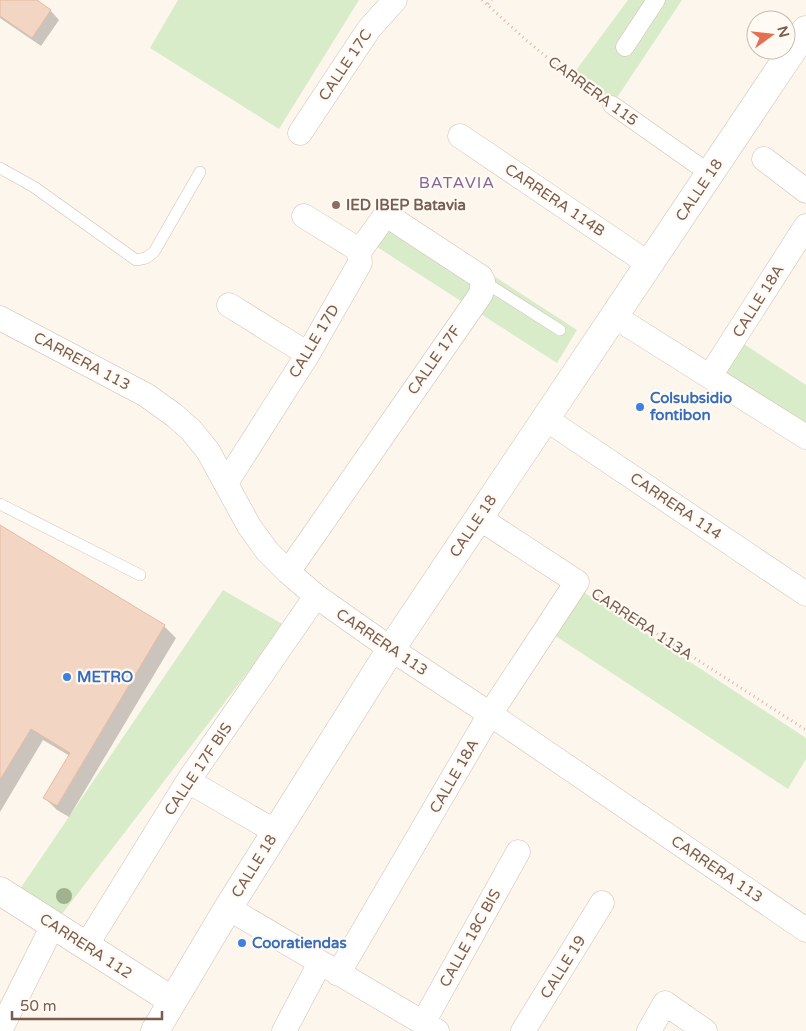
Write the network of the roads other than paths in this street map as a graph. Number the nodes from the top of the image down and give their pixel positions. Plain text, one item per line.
1 (395, 0) edge
2 (656, 0) edge
3 (625, 47) dead end
4 (801, 47) edge
5 (612, 105) road end
6 (300, 133) dead end
7 (460, 136) dead end
8 (764, 160) dead end
9 (0, 168) edge
10 (200, 172) dead end
11 (710, 174) junction
12 (806, 191) edge
13 (304, 216) dead end
14 (806, 226) edge
15 (359, 252) junction
16 (649, 264) junction
17 (483, 282) junction
18 (228, 305) dead end
19 (615, 317) junction
20 (0, 318) edge
21 (560, 330) dead end
22 (308, 354) junction
23 (710, 376) junction
24 (546, 419) junction
25 (806, 437) edge
26 (226, 484) junction
27 (0, 504) edge
28 (479, 518) junction
29 (288, 572) junction
30 (140, 575) dead end
31 (577, 582) joint
32 (806, 594) edge
33 (316, 596) junction
34 (391, 649) junction
35 (490, 714) junction
36 (188, 781) junction
37 (276, 832) junction
38 (518, 852) dead end
39 (0, 891) edge
40 (602, 903) dead end
41 (228, 908) junction
42 (53, 925) junction
43 (806, 930) edge
44 (86, 946) junction
45 (329, 968) junction
46 (172, 1001) junction
47 (414, 1024) edge
48 (0, 1031) edge
49 (155, 1031) edge
50 (284, 1031) edge
51 (523, 1031) edge
52 (648, 1031) edge
53 (705, 1031) edge

1 - 6 street, CALLE 17C
2 - 3 street
4 - 11 street, CALLE 18
5 - 11 street, CARRERA 115
7 - 16 street, CARRERA 114B
8 - 12 street
9 - 10 lane
11 - 16 street, CALLE 18
13 - 15 street
14 - 23 street, CALLE 18A
15 - 17 street
15 - 22 street, CALLE 17D
16 - 19 street, CALLE 18
17 - 21 lane
17 - 29 street, CALLE 17F
18 - 22 street
19 - 23 street
19 - 24 street, CALLE 18
20 - 26 street, CARRERA 113
22 - 26 street, CALLE 17D
23 - 25 street
24 - 28 street, CALLE 18
24 - 32 street, CARRERA 114
26 - 29 street, CARRERA 113
27 - 30 lane
28 - 31 street, CARRERA 113A
28 - 34 street, CALLE 18
29 - 33 street, CARRERA 113
31 - 35 street, CALLE 18A
33 - 34 street, CARRERA 113
33 - 36 street, CALLE 17F BIS
34 - 35 street, CARRERA 113
34 - 37 street, CALLE 18
35 - 43 street, CARRERA 113
35 - 45 street, CALLE 18A
36 - 37 street
36 - 44 street, CALLE 17F BIS
37 - 41 street, CALLE 18
38 - 47 street, CALLE 18C BIS
39 - 42 street, CARRERA 112
40 - 51 street, CALLE 19
41 - 45 street
41 - 46 street, CALLE 18
42 - 44 street, CARRERA 112
42 - 48 street
44 - 46 street, CARRERA 112
45 - 47 street
45 - 50 street, CALLE 18A
46 - 49 street, CALLE 18
52 - 53 street

